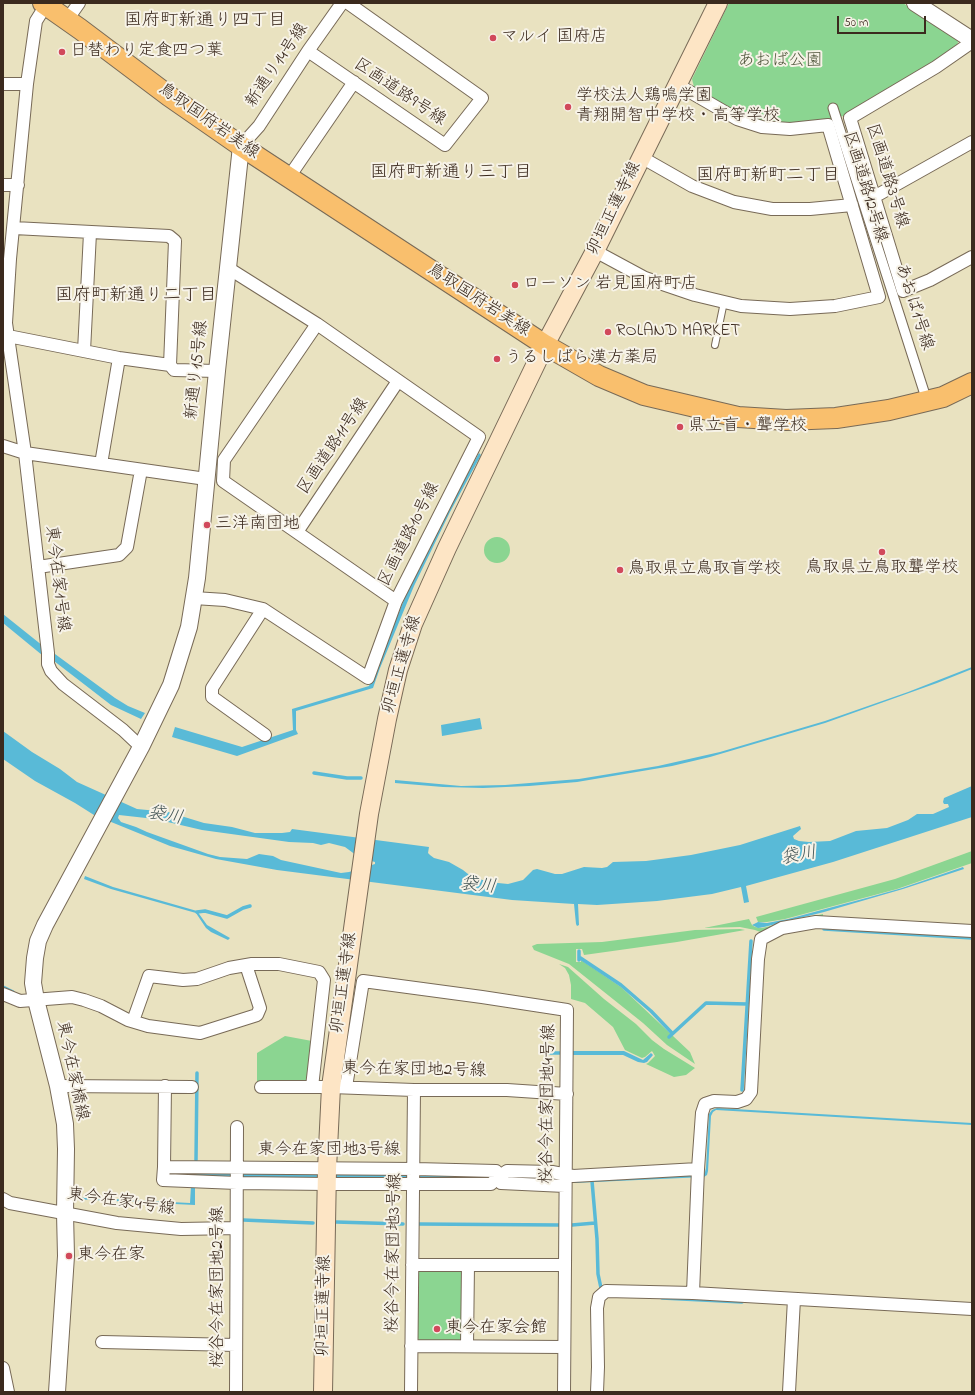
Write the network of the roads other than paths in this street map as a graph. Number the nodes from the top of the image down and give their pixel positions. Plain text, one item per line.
1 (79, 3) edge
2 (342, 3) edge
3 (348, 3) edge
4 (718, 3) edge
5 (914, 3) edge
6 (44, 4) edge
7 (67, 20) junction
8 (972, 41) edge
9 (308, 51) junction
10 (354, 82) junction
11 (3, 84) edge
12 (27, 84) junction
13 (678, 85) junction
14 (833, 108) dead end
15 (972, 142) edge
16 (241, 146) junction
17 (641, 157) junction
18 (289, 177) junction
19 (3, 185) edge
20 (18, 185) junction
21 (874, 197) junction
22 (852, 205) junction
23 (14, 228) junction
24 (90, 233) junction
25 (595, 251) junction
26 (972, 257) edge
27 (228, 268) junction
28 (724, 302) junction
29 (317, 324) junction
30 (8, 336) junction
31 (545, 345) junction
32 (715, 345) dead end
33 (84, 351) junction
34 (119, 358) junction
35 (170, 365) junction
36 (217, 371) junction
37 (398, 381) junction
38 (972, 383) edge
39 (927, 401) junction
40 (479, 437) junction
41 (3, 446) edge
42 (496, 448) junction
43 (25, 453) junction
44 (101, 464) junction
45 (141, 470) junction
46 (206, 479) junction
47 (297, 532) junction
48 (38, 567) junction
49 (194, 598) junction
50 (396, 601) junction
51 (263, 609) junction
52 (265, 735) dead end
53 (139, 750) junction
54 (972, 931) edge
55 (246, 965) junction
56 (3, 994) edge
57 (36, 1000) junction
58 (133, 1021) junction
59 (58, 1086) junction
60 (165, 1086) junction
61 (192, 1087) dead end
62 (312, 1087) junction
63 (339, 1087) junction
64 (261, 1088) dead end
65 (414, 1090) junction
66 (567, 1094) junction
67 (237, 1127) dead end
68 (164, 1167) junction
69 (237, 1168) junction
70 (413, 1169) junction
71 (698, 1169) junction
72 (327, 1176) junction
73 (498, 1177) junction
74 (565, 1180) junction
75 (237, 1183) junction
76 (412, 1183) junction
77 (3, 1202) edge
78 (65, 1213) junction
79 (236, 1228) junction
80 (412, 1265) junction
81 (468, 1265) junction
82 (565, 1266) junction
83 (693, 1293) junction
84 (794, 1299) junction
85 (972, 1309) edge
86 (102, 1342) dead end
87 (236, 1345) junction
88 (411, 1346) junction
89 (467, 1346) junction
90 (564, 1347) junction
91 (3, 1368) edge
92 (8, 1392) edge
93 (58, 1392) edge
94 (236, 1392) edge
95 (323, 1392) edge
96 (411, 1392) edge
97 (564, 1392) edge
98 (597, 1392) edge
99 (789, 1392) edge

1 - 7 street
2 - 9 street, 新通り14号線
3 - 10 street, 区画道路9号線
4 - 13 main road, 卯垣正蓮寺線
5 - 8 street
6 - 7 main road, 鳥取国府岩美線
6 - 12 street, 東今在家1号線
7 - 16 main road, 鳥取国府岩美線
8 - 21 street, 区画道路3号線
9 - 10 street, 区画道路9号線
9 - 16 street, 新通り14号線
10 - 18 street
11 - 12 street
12 - 20 street, 東今在家1号線
13 - 17 main road, 卯垣正蓮寺線
13 - 22 street, 区画道路12号線
14 - 39 street, あおば1号線
15 - 21 street
16 - 18 main road, 鳥取国府岩美線
16 - 27 street, 新通り15号線
17 - 22 street
17 - 25 main road, 卯垣正蓮寺線
18 - 31 main road, 鳥取国府岩美線
19 - 20 street
20 - 23 street, 東今在家1号線
21 - 26 street, 区画道路3号線
22 - 28 street, 区画道路12号線
23 - 24 street
23 - 30 street, 東今在家1号線
24 - 33 street
24 - 35 street
25 - 28 street
25 - 31 main road, 卯垣正蓮寺線
27 - 29 street
27 - 36 street, 新通り15号線
28 - 32 lane
29 - 37 street
29 - 47 street, 区画道路10号線
30 - 33 street
30 - 43 street, 東今在家1号線
31 - 39 main road, 鳥取国府岩美線
31 - 42 main road, 卯垣正蓮寺線
33 - 34 street
34 - 35 street
34 - 44 street
35 - 36 street
36 - 46 street, 新通り15号線
37 - 40 street
37 - 47 street, 区画道路11号線
38 - 39 main road, 鳥取国府岩美線
40 - 42 street
40 - 50 street, 区画道路10号線
41 - 43 street
42 - 63 main road, 卯垣正蓮寺線
43 - 44 street
43 - 48 street, 東今在家1号線
44 - 45 street
45 - 46 street
45 - 48 street
46 - 49 street, 新通り15号線
47 - 50 street, 区画道路10号線
48 - 53 street, 東今在家1号線
49 - 51 street
49 - 53 street
50 - 51 street
51 - 52 street
53 - 57 street, 東今在家橋線
54 - 71 street
55 - 58 street
55 - 58 street
55 - 62 street
56 - 57 street
57 - 58 street
57 - 59 street, 東今在家橋線
59 - 60 street
59 - 78 street, 東今在家橋線
60 - 61 street
60 - 68 street
62 - 63 street, 東今在家団地2号線
62 - 64 street, 東今在家団地2号線
63 - 65 street, 東今在家団地2号線
63 - 66 street, 桜谷今在家団地4号線
63 - 72 main road, 卯垣正蓮寺線
65 - 66 street, 東今在家団地2号線
65 - 70 street, 桜谷今在家団地3号線
66 - 74 street, 桜谷今在家団地4号線
67 - 69 street, 桜谷今在家団地2号線
68 - 69 street, 東今在家団地3号線
68 - 75 street
69 - 72 street, 東今在家団地3号線
69 - 75 street, 桜谷今在家団地2号線
70 - 72 street, 東今在家団地3号線
70 - 73 street, 東今在家団地3号線
70 - 76 street, 桜谷今在家団地3号線
71 - 74 street
71 - 83 street
72 - 75 street
72 - 76 street
72 - 95 main road, 卯垣正蓮寺線
73 - 74 street
73 - 76 street
74 - 82 street, 桜谷今在家団地4号線
75 - 79 street, 桜谷今在家団地2号線
76 - 80 street, 桜谷今在家団地3号線
77 - 78 street, 東今在家4号線
78 - 79 street, 東今在家4号線
78 - 93 street, 東今在家橋線
79 - 87 street, 桜谷今在家団地2号線
80 - 81 street
80 - 88 street, 桜谷今在家団地3号線
81 - 82 street
81 - 89 street
82 - 90 street, 桜谷今在家団地4号線
83 - 84 street
83 - 98 street
84 - 85 street
84 - 99 street
86 - 87 street
87 - 94 street, 桜谷今在家団地2号線
88 - 89 street
88 - 96 street, 桜谷今在家団地3号線
89 - 90 street
90 - 97 street, 桜谷今在家団地4号線
91 - 92 street

